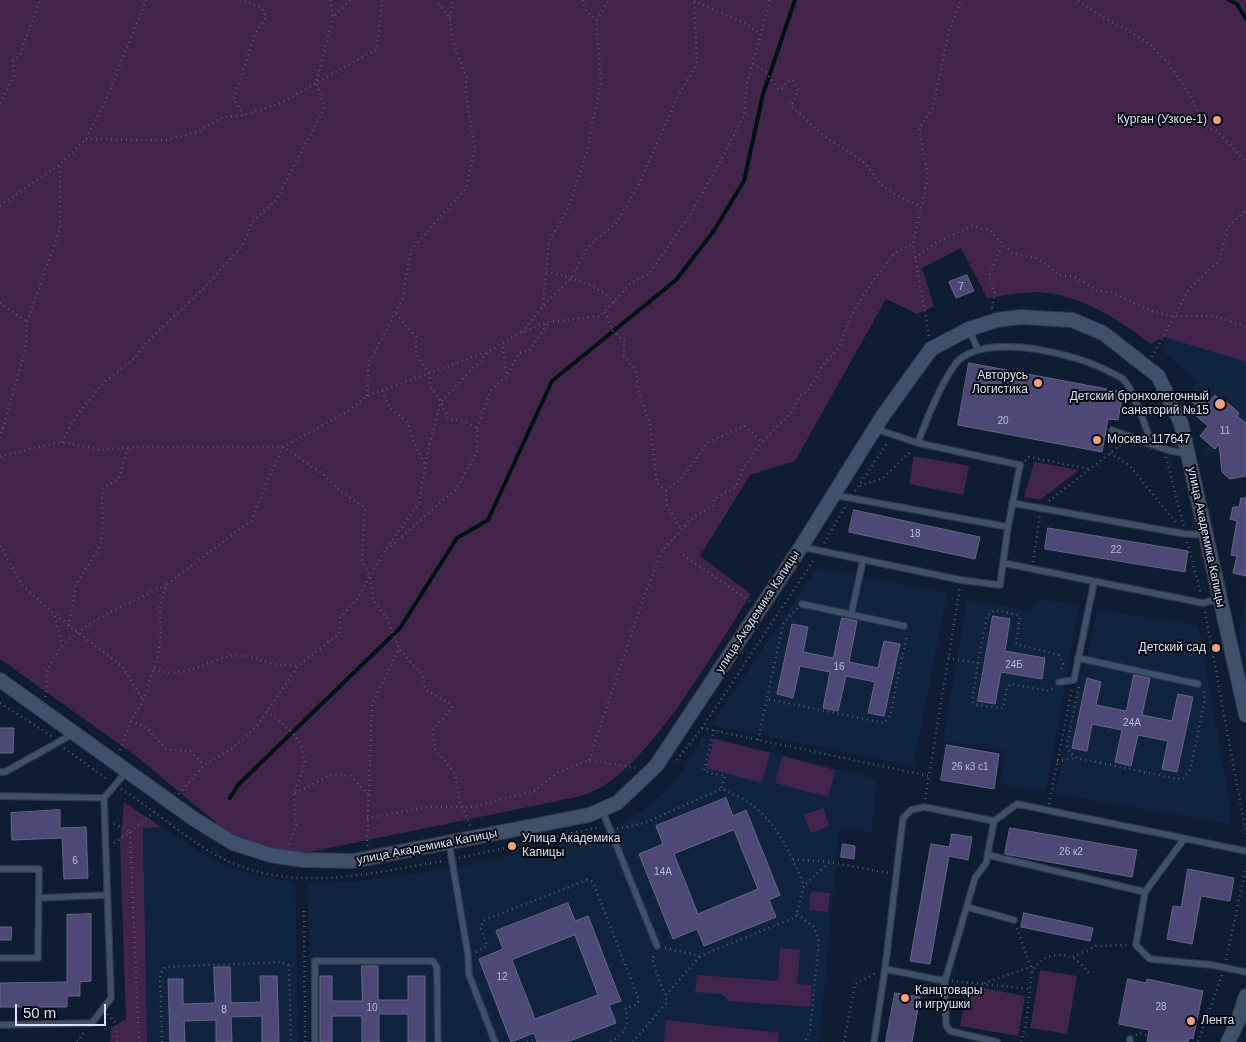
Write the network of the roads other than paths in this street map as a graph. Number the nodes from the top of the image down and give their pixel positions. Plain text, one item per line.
1 (969, 329) junction
2 (978, 350) junction
3 (875, 428) junction
4 (1112, 430) dead end
5 (918, 443) junction
6 (1152, 445) junction
7 (1188, 454) junction
8 (833, 495) junction
9 (1012, 503) junction
10 (1008, 527) junction
11 (1207, 535) junction
12 (801, 547) junction
13 (863, 560) junction
14 (1003, 563) junction
15 (1094, 582) junction
16 (1220, 599) junction
17 (802, 604) road end
18 (851, 615) junction
19 (904, 626) road end
20 (1078, 658) junction
21 (0, 680) edge
22 (1059, 682) road end
23 (1198, 684) road end
24 (1246, 714) edge
25 (75, 732) junction
26 (127, 771) junction
27 (0, 772) edge
28 (0, 796) edge
29 (104, 798) junction
30 (602, 810) junction
31 (994, 821) junction
32 (1184, 839) junction
33 (449, 843) junction
34 (1246, 851) edge
35 (988, 855) junction
36 (0, 869) edge
37 (1145, 892) junction
38 (106, 895) junction
39 (39, 898) junction
40 (967, 907) junction
41 (1014, 920) road end
42 (657, 946) road end
43 (0, 958) edge
44 (885, 969) junction
45 (1246, 972) edge
46 (946, 981) junction
47 (1246, 996) edge
48 (0, 1025) edge
49 (315, 1042) edge
50 (438, 1042) edge
51 (495, 1042) edge
52 (874, 1042) edge
53 (998, 1042) edge
54 (1228, 1042) edge

1 - 2 lane
1 - 3 street, улица Академика Капицы
1 - 7 street, улица Академика Капицы
2 - 5 lane
2 - 6 lane
3 - 5 lane
3 - 8 street, улица Академика Капицы
4 - 6 lane
5 - 9 lane
6 - 7 lane
7 - 11 street, улица Академика Капицы
8 - 10 lane
8 - 12 street, улица Академика Капицы
9 - 10 lane
9 - 11 lane
10 - 14 lane
11 - 16 street, улица Академика Капицы
12 - 13 lane
12 - 30 street, улица Академика Капицы
13 - 14 lane
13 - 18 lane
14 - 15 lane
15 - 16 lane
15 - 20 lane
16 - 24 street, улица Академика Капицы
17 - 18 lane
18 - 19 lane
20 - 22 lane
20 - 23 lane
21 - 25 street, улица Академика Капицы
25 - 26 street, улица Академика Капицы
25 - 27 lane
26 - 29 lane
26 - 33 street, улица Академика Капицы
28 - 29 lane
29 - 38 lane
30 - 33 street, улица Академика Капицы
30 - 42 lane
31 - 32 lane
31 - 35 lane
31 - 44 lane
32 - 34 lane
32 - 37 lane
33 - 51 lane
35 - 37 lane
35 - 40 lane
36 - 39 lane
37 - 45 lane
38 - 39 lane
38 - 48 lane
39 - 43 lane
40 - 41 lane
40 - 46 lane
44 - 46 lane
44 - 52 lane
46 - 53 lane
47 - 54 street
49 - 50 lane

